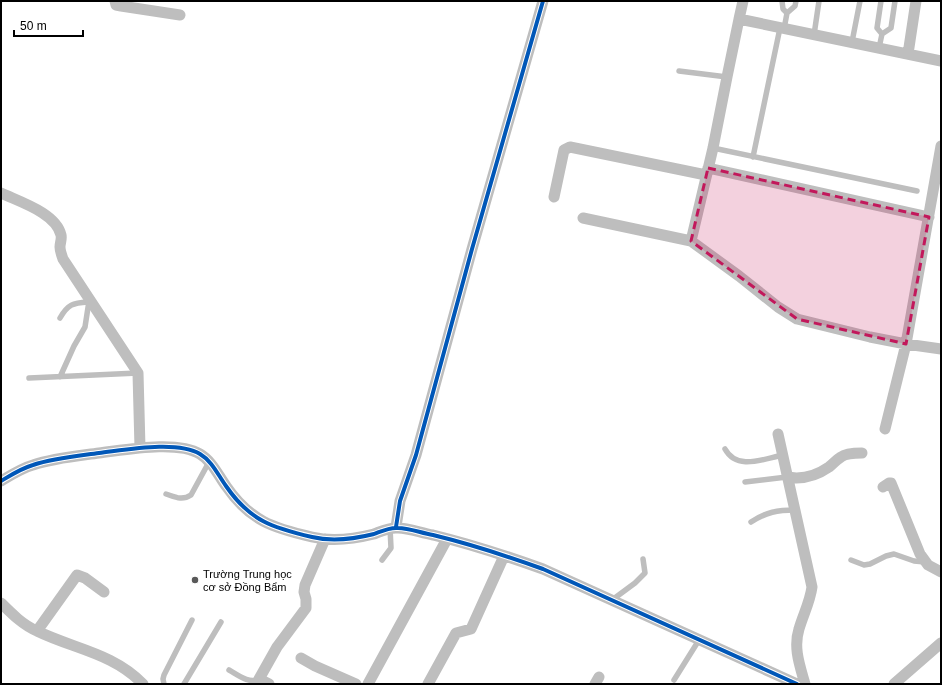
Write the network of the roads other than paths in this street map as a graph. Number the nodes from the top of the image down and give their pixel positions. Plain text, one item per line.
1 (115, 1) edge
2 (543, 1) edge
3 (743, 1) edge
4 (782, 1) edge
5 (796, 1) edge
6 (819, 1) edge
7 (860, 1) edge
8 (882, 1) edge
9 (895, 1) edge
10 (916, 1) edge
11 (787, 13) junction
12 (180, 15) dead end
13 (740, 19) junction
14 (782, 28) junction
15 (882, 34) junction
16 (814, 35) junction
17 (852, 42) junction
18 (879, 48) junction
19 (908, 54) junction
20 (941, 61) edge
21 (679, 71) dead end
22 (726, 77) junction
23 (941, 146) edge
24 (713, 148) junction
25 (753, 157) junction
26 (707, 172) junction
27 (916, 191) dead end
28 (1, 193) edge
29 (554, 197) dead end
30 (929, 217) junction
31 (583, 218) dead end
32 (691, 241) junction
33 (89, 299) junction
34 (60, 318) dead end
35 (906, 344) junction
36 (941, 349) edge
37 (138, 373) junction
38 (60, 377) junction
39 (29, 378) dead end
40 (885, 429) dead end
41 (778, 434) dead end
42 (140, 448) junction
43 (725, 449) dead end
44 (862, 453) dead end
45 (783, 454) junction
46 (210, 462) junction
47 (787, 477) junction
48 (1, 481) edge
49 (745, 482) dead end
50 (883, 487) dead end
51 (166, 494) dead end
52 (795, 510) junction
53 (752, 522) dead end
54 (393, 528) junction
55 (325, 539) junction
56 (447, 539) junction
57 (504, 556) junction
58 (643, 559) dead end
59 (382, 560) dead end
60 (852, 560) dead end
61 (925, 562) junction
62 (941, 572) edge
63 (104, 592) dead end
64 (611, 600) junction
65 (1, 603) edge
66 (192, 620) dead end
67 (221, 622) dead end
68 (37, 631) junction
69 (699, 640) junction
70 (941, 643) edge
71 (301, 658) dead end
72 (229, 670) dead end
73 (259, 679) junction
74 (674, 680) dead end
75 (143, 684) edge
76 (164, 684) edge
77 (184, 684) edge
78 (269, 684) edge
79 (356, 684) edge
80 (368, 684) edge
81 (428, 684) edge
82 (797, 684) edge
83 (805, 684) edge
84 (894, 684) edge

1 - 12 street
2 - 54 street
3 - 13 street
4 - 11 lane
5 - 11 lane
6 - 16 lane
7 - 17 lane
8 - 15 lane
9 - 15 lane
10 - 19 street
11 - 14 lane
13 - 14 street
13 - 22 street
14 - 16 street
14 - 25 lane
15 - 18 lane
16 - 17 street
17 - 18 street
18 - 19 street
19 - 20 street
21 - 22 lane
22 - 24 street
23 - 30 street
24 - 25 lane
24 - 26 street
25 - 27 lane
26 - 29 street
26 - 30 street
26 - 32 street
28 - 33 street
30 - 35 street
31 - 32 street
32 - 35 street
33 - 34 lane
33 - 37 street
33 - 38 lane
35 - 36 street
35 - 40 street
37 - 38 lane
37 - 42 street
38 - 39 lane
41 - 45 street
42 - 46 street
42 - 48 street
43 - 45 lane
44 - 47 street
45 - 47 street
46 - 51 lane
46 - 55 street
47 - 49 lane
47 - 52 street
50 - 61 street
52 - 53 lane
52 - 83 street
54 - 55 street
54 - 56 street
54 - 59 lane
55 - 73 street
56 - 57 street
56 - 80 street
57 - 64 street
57 - 81 street
58 - 64 lane
60 - 61 lane
61 - 62 street
63 - 68 street
64 - 69 street
65 - 68 street
66 - 76 lane
67 - 77 lane
68 - 75 street
69 - 74 lane
69 - 82 street
70 - 84 street
71 - 79 street
72 - 73 lane
73 - 78 street

